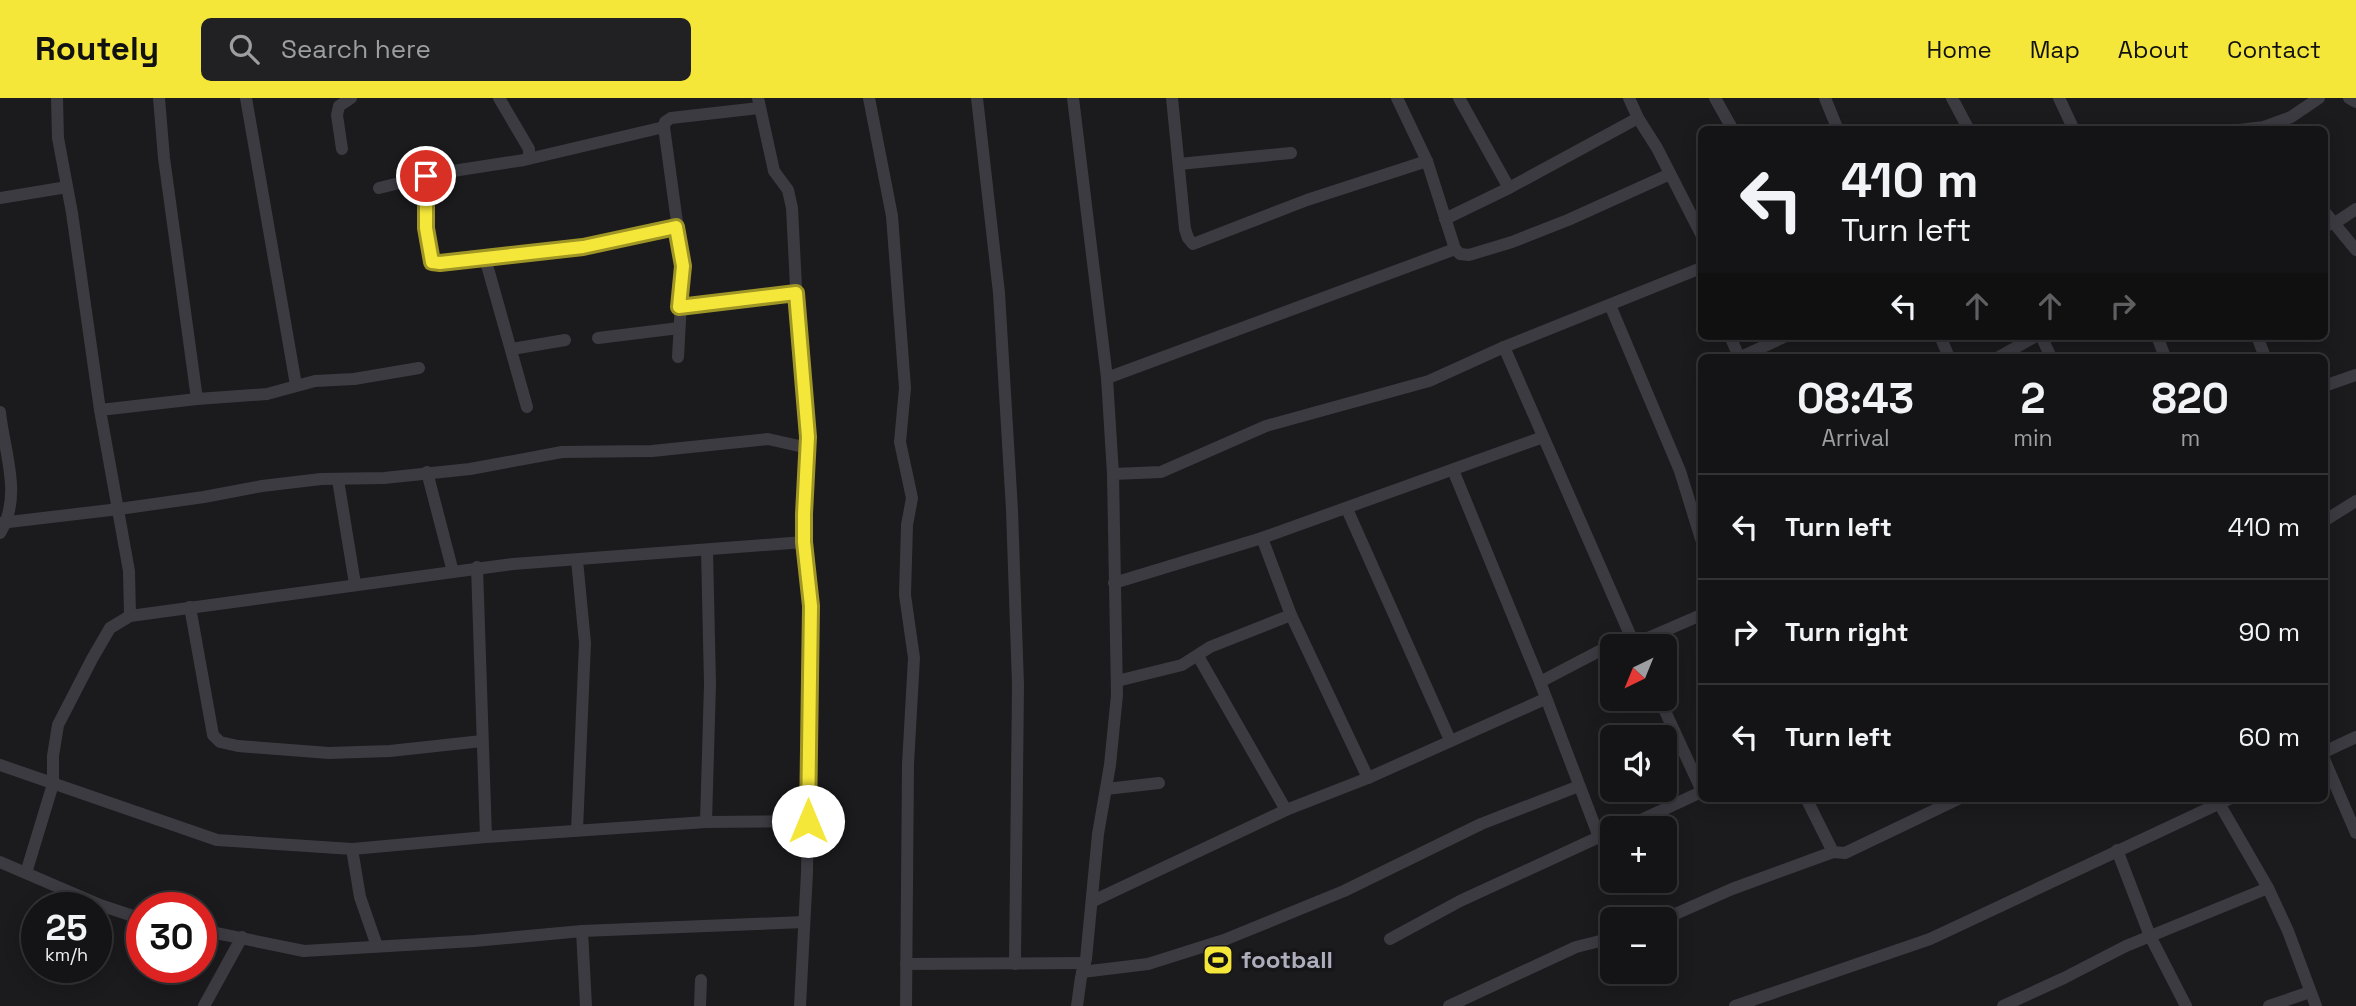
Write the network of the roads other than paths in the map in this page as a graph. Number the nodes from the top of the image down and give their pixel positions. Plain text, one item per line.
1 (57, 98) edge
2 (159, 98) edge
3 (246, 98) edge
4 (351, 98) edge
5 (499, 98) edge
6 (869, 98) edge
7 (978, 98) edge
8 (1073, 98) edge
9 (1172, 98) edge
10 (1397, 98) edge
11 (1459, 98) edge
12 (1629, 98) edge
13 (1715, 98) edge
14 (1952, 98) edge
15 (2059, 98) edge
16 (2319, 98) edge
17 (2349, 98) edge
18 (1830, 100) edge
19 (2356, 102) edge
20 (758, 103) edge
21 (1638, 118) junction
22 (1731, 126) edge
23 (1837, 126) edge
24 (1967, 126) edge
25 (2072, 126) edge
26 (2267, 126) edge
27 (664, 127) junction
28 (342, 149) dead end
29 (1291, 153) dead end
30 (529, 157) junction
31 (1427, 161) junction
32 (1179, 164) junction
33 (1670, 174) junction
34 (426, 176) junction
35 (67, 187) junction
36 (379, 188) dead end
37 (1509, 188) junction
38 (0, 198) edge
39 (2356, 209) edge
40 (1445, 219) junction
41 (2330, 224) edge
42 (676, 227) junction
43 (1698, 228) edge
44 (1455, 249) junction
45 (2356, 250) edge
46 (485, 258) junction
47 (1698, 271) edge
48 (796, 293) junction
49 (1610, 305) junction
50 (679, 307) junction
51 (679, 328) junction
52 (598, 338) dead end
53 (565, 340) dead end
54 (1777, 340) edge
55 (2031, 340) edge
56 (1504, 347) junction
57 (512, 349) junction
58 (1747, 354) edge
59 (2005, 354) edge
60 (678, 357) dead end
61 (419, 368) dead end
62 (2356, 375) edge
63 (1107, 378) junction
64 (296, 385) junction
65 (2328, 385) edge
66 (197, 399) junction
67 (527, 407) dead end
68 (100, 410) junction
69 (0, 412) edge
70 (1543, 437) junction
71 (808, 448) junction
72 (1453, 470) junction
73 (427, 472) junction
74 (1113, 474) junction
75 (338, 480) junction
76 (2356, 501) edge
77 (119, 509) junction
78 (1347, 509) junction
79 (2328, 518) edge
80 (4, 522) edge
81 (1698, 529) edge
82 (0, 533) edge
83 (1262, 538) junction
84 (804, 542) junction
85 (707, 550) junction
86 (577, 560) junction
87 (477, 567) junction
88 (453, 572) junction
89 (1114, 583) junction
90 (355, 584) junction
91 (190, 607) junction
92 (1291, 615) junction
93 (130, 616) junction
94 (1698, 616) edge
95 (1629, 634) edge
96 (1653, 634) edge
97 (1198, 656) junction
98 (1600, 656) edge
99 (1116, 681) junction
100 (1540, 682) junction
101 (1545, 699) junction
102 (1665, 711) edge
103 (2356, 737) edge
104 (1450, 740) junction
105 (482, 741) junction
106 (2328, 750) edge
107 (0, 765) edge
108 (2328, 768) edge
109 (1368, 778) junction
110 (1159, 783) dead end
111 (53, 784) junction
112 (1698, 784) edge
113 (1579, 786) junction
114 (1106, 789) junction
115 (1698, 792) edge
116 (1808, 802) edge
117 (1952, 802) edge
118 (2218, 802) edge
119 (2223, 802) edge
120 (1286, 810) junction
121 (1650, 816) edge
122 (808, 821) junction
123 (706, 822) junction
124 (1600, 826) edge
125 (577, 830) junction
126 (2356, 833) edge
127 (486, 837) junction
128 (1600, 837) edge
129 (352, 849) junction
130 (2117, 850) junction
131 (1833, 852) junction
132 (0, 862) edge
133 (26, 873) junction
134 (2268, 888) junction
135 (1093, 901) junction
136 (1677, 913) edge
137 (126, 914) edge
138 (804, 922) junction
139 (582, 931) junction
140 (217, 933) edge
141 (2150, 936) junction
142 (242, 937) junction
143 (1390, 939) dead end
144 (1600, 941) edge
145 (377, 946) junction
146 (906, 964) junction
147 (1015, 964) junction
148 (1084, 968) junction
149 (701, 980) dead end
150 (2310, 992) junction
151 (204, 1006) edge
152 (586, 1006) edge
153 (700, 1006) edge
154 (800, 1006) edge
155 (906, 1006) edge
156 (1077, 1006) edge
157 (1449, 1006) edge
158 (1735, 1006) edge
159 (2003, 1006) edge
160 (2186, 1006) edge
161 (2269, 1006) edge
162 (2316, 1006) edge

1 - 35 street
2 - 66 street
3 - 64 street
4 - 28 street
5 - 30 street
6 - 146 street
7 - 147 street
8 - 63 street
9 - 32 street
10 - 31 street
11 - 37 street
12 - 21 street
13 - 22 street
14 - 24 street
15 - 25 street
16 - 26 street
17 - 19 street
18 - 23 street
20 - 27 street
20 - 48 street
21 - 33 street
21 - 37 street
27 - 30 street
27 - 42 street
29 - 32 street
30 - 34 street
31 - 32 street
31 - 40 street
33 - 43 street
33 - 44 street
34 - 36 street
34 - 46 street
35 - 38 street
35 - 68 street
37 - 40 street
39 - 41 street
40 - 44 street
41 - 45 street
42 - 46 street
42 - 50 street
44 - 63 street
46 - 57 street
47 - 49 street
48 - 50 street
48 - 71 street
49 - 56 street
49 - 81 street
50 - 51 street
51 - 52 street
51 - 60 street
53 - 57 street
54 - 58 street
55 - 59 street
56 - 70 street
56 - 74 street
57 - 67 street
61 - 64 street
62 - 65 street
63 - 74 street
64 - 66 street
66 - 68 street
68 - 77 street
69 - 80 street
70 - 72 street
70 - 95 street
71 - 73 street
71 - 84 street
72 - 78 street
72 - 100 street
73 - 75 street
73 - 88 street
74 - 89 street
75 - 77 street
75 - 90 street
76 - 79 street
77 - 80 street
77 - 93 street
78 - 83 street
78 - 104 street
80 - 82 street
83 - 89 street
83 - 92 street
84 - 85 street
84 - 122 street
85 - 86 street
85 - 123 street
86 - 87 street
86 - 125 street
87 - 88 street
87 - 105 street
88 - 90 street
89 - 99 street
90 - 91 street
91 - 93 street
91 - 105 street
92 - 97 street
92 - 109 street
93 - 111 street
94 - 96 street
97 - 99 street
97 - 120 street
98 - 100 street
99 - 114 street
100 - 101 street
101 - 104 street
101 - 113 street
102 - 112 street
103 - 106 street
104 - 109 street
105 - 127 street
107 - 111 street
108 - 126 street
109 - 120 street
110 - 114 street
111 - 129 street
111 - 133 street
113 - 124 street
113 - 148 street
114 - 135 street
115 - 121 street
116 - 131 street
117 - 131 street
118 - 130 street
119 - 134 street
120 - 135 street
122 - 123 street
122 - 138 street
123 - 125 street
125 - 127 street
127 - 129 street
128 - 143 street
129 - 145 street
130 - 141 street
130 - 158 street
131 - 136 street
132 - 133 street
133 - 137 street
134 - 141 street
134 - 150 street
135 - 148 street
138 - 139 street
138 - 154 street
139 - 145 street
139 - 152 street
140 - 142 street
141 - 159 street
141 - 160 street
142 - 145 street
142 - 151 street
144 - 157 street
146 - 147 street
146 - 155 street
147 - 148 street
148 - 156 street
149 - 153 street
150 - 161 street
150 - 162 street

